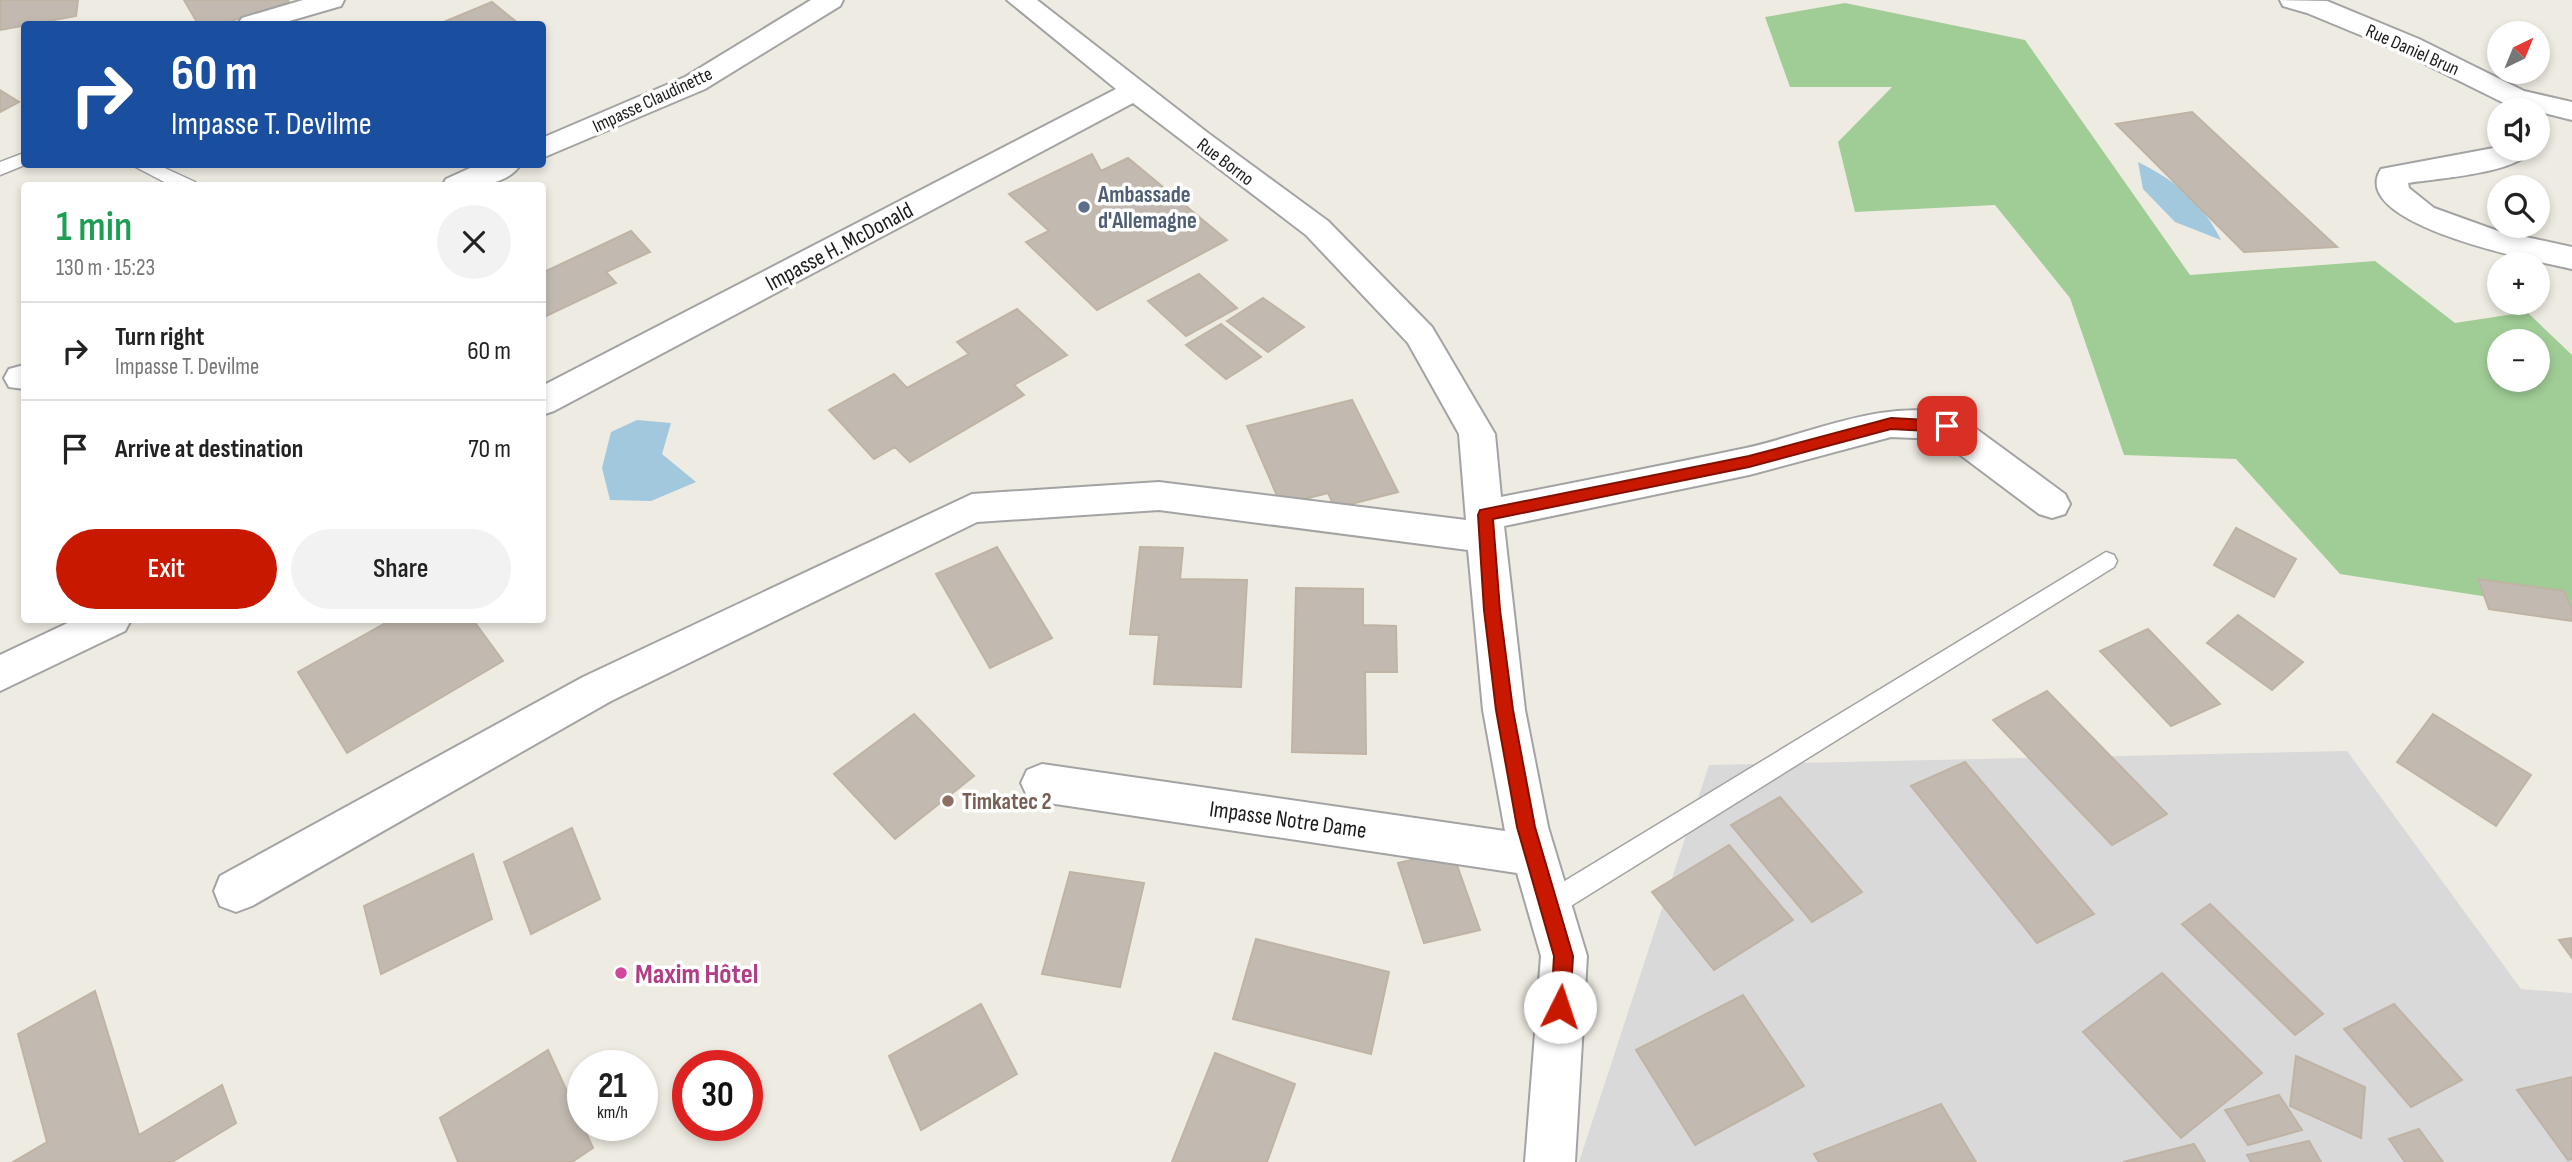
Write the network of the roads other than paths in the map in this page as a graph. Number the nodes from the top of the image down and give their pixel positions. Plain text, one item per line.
1 (331, 0) edge
2 (830, 0) edge
3 (1020, 0) edge
4 (2293, 0) edge
5 (262, 21) edge
6 (1135, 91) junction
7 (2510, 98) edge
8 (2550, 108) edge
9 (2572, 111) edge
10 (546, 147) edge
11 (21, 160) edge
12 (2487, 160) edge
13 (148, 168) edge
14 (497, 168) edge
15 (0, 169) edge
16 (180, 182) edge
17 (466, 182) edge
18 (2572, 258) edge
19 (546, 400) edge
20 (2052, 504) dead end
21 (1486, 526) junction
22 (2106, 561) dead end
23 (105, 623) edge
24 (0, 674) edge
25 (1042, 783) dead end
26 (1534, 855) junction
27 (236, 891) dead end
28 (1549, 905) junction
29 (1550, 1162) edge

1 - 5 street
2 - 10 street, Impasse Claudinette
3 - 6 street, Rue Borno
4 - 7 street, Rue Daniel Brun
6 - 19 street, Impasse H. McDonald
6 - 21 street, Rue Borno
8 - 9 street, Rue Daniel Brun
11 - 15 lane
12 - 18 street
13 - 16 lane
14 - 17 street
20 - 21 street
21 - 26 street, Rue Borno
21 - 27 street
22 - 28 lane
23 - 24 street
25 - 26 street, Impasse Notre Dame
26 - 28 street, Rue Borno
28 - 29 street, Rue Borno

